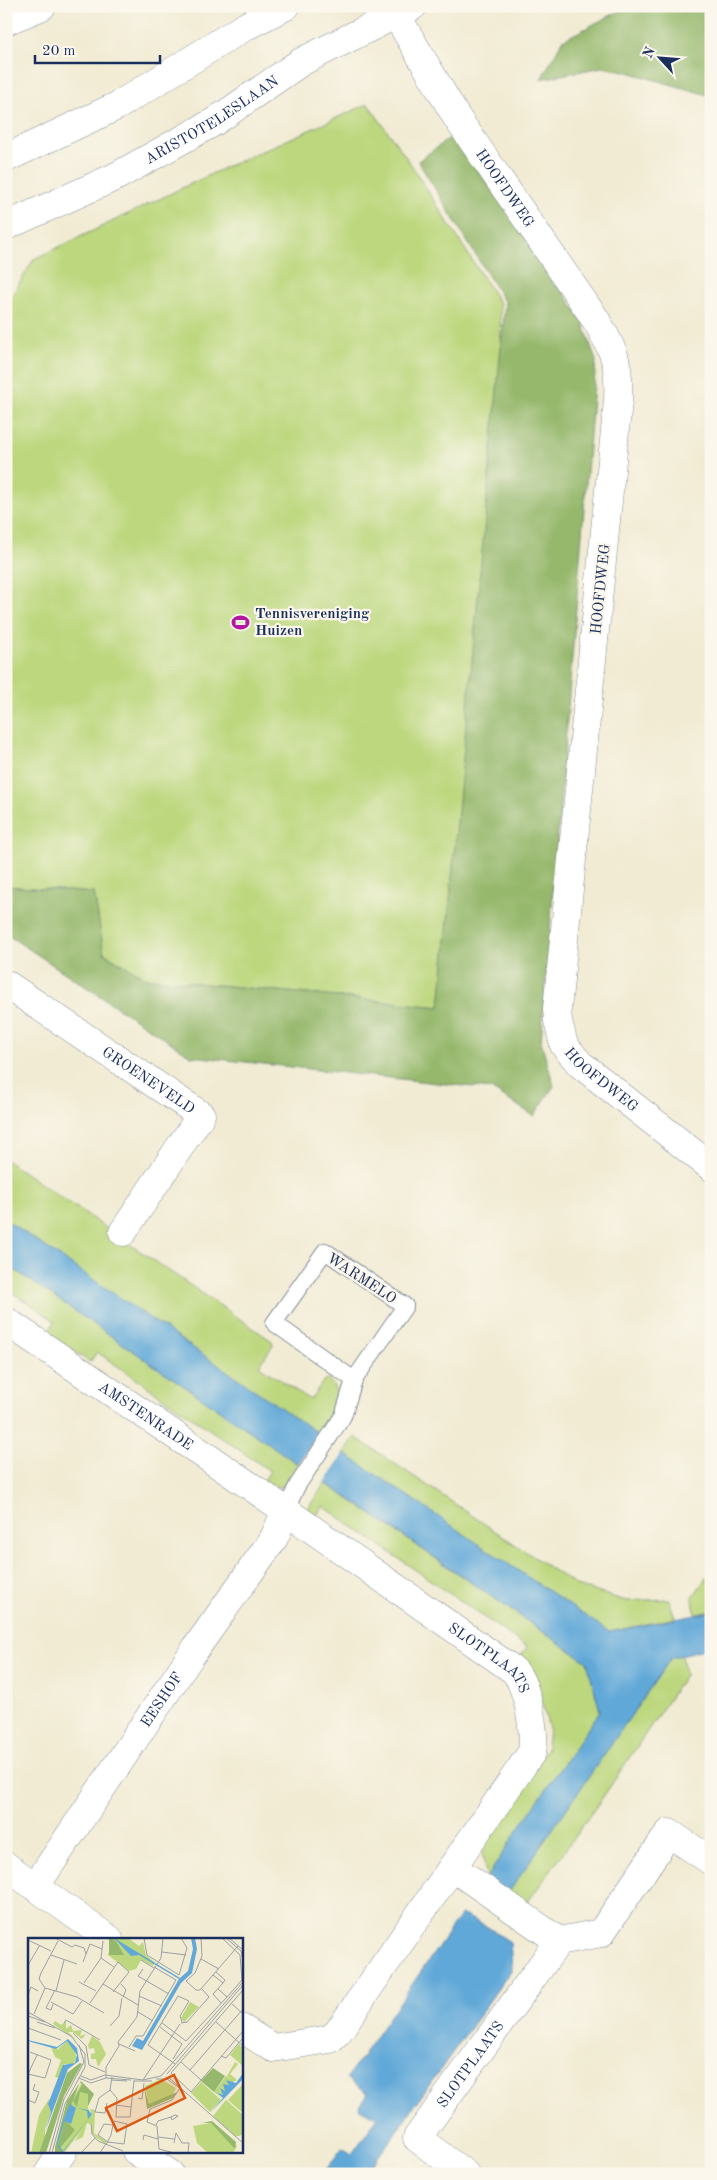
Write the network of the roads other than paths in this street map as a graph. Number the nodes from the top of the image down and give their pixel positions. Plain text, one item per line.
1 (42, 6) edge
2 (286, 6) edge
3 (400, 9) edge
4 (6, 22) edge
5 (6, 158) edge
6 (6, 226) edge
7 (6, 984) edge
8 (711, 1167) edge
9 (123, 1232) dead end
10 (6, 1321) edge
11 (354, 1380) junction
12 (286, 1510) junction
13 (711, 1861) edge
14 (6, 1866) edge
15 (452, 1868) junction
16 (35, 1887) junction
17 (108, 1938) edge
18 (559, 1941) junction
19 (252, 2035) edge
20 (62, 2152) edge
21 (137, 2152) edge
22 (48, 2174) edge
23 (170, 2174) edge
24 (465, 2174) edge

1 - 4 street
2 - 5 street
3 - 6 street, ARISTOTELESLAAN
3 - 8 street, HOOFDWEG
7 - 9 street, GROENEVELD
10 - 12 street, AMSTENRADE
11 - 11 lane, WARMELO
11 - 12 lane, WARMELO
12 - 15 street, SLOTPLAATS
12 - 16 street, EESHOF
13 - 18 street
14 - 16 street
15 - 18 street
15 - 19 street, SLOTPLAATS
16 - 17 street
18 - 24 street, SLOTPLAATS
20 - 22 street
21 - 23 street

